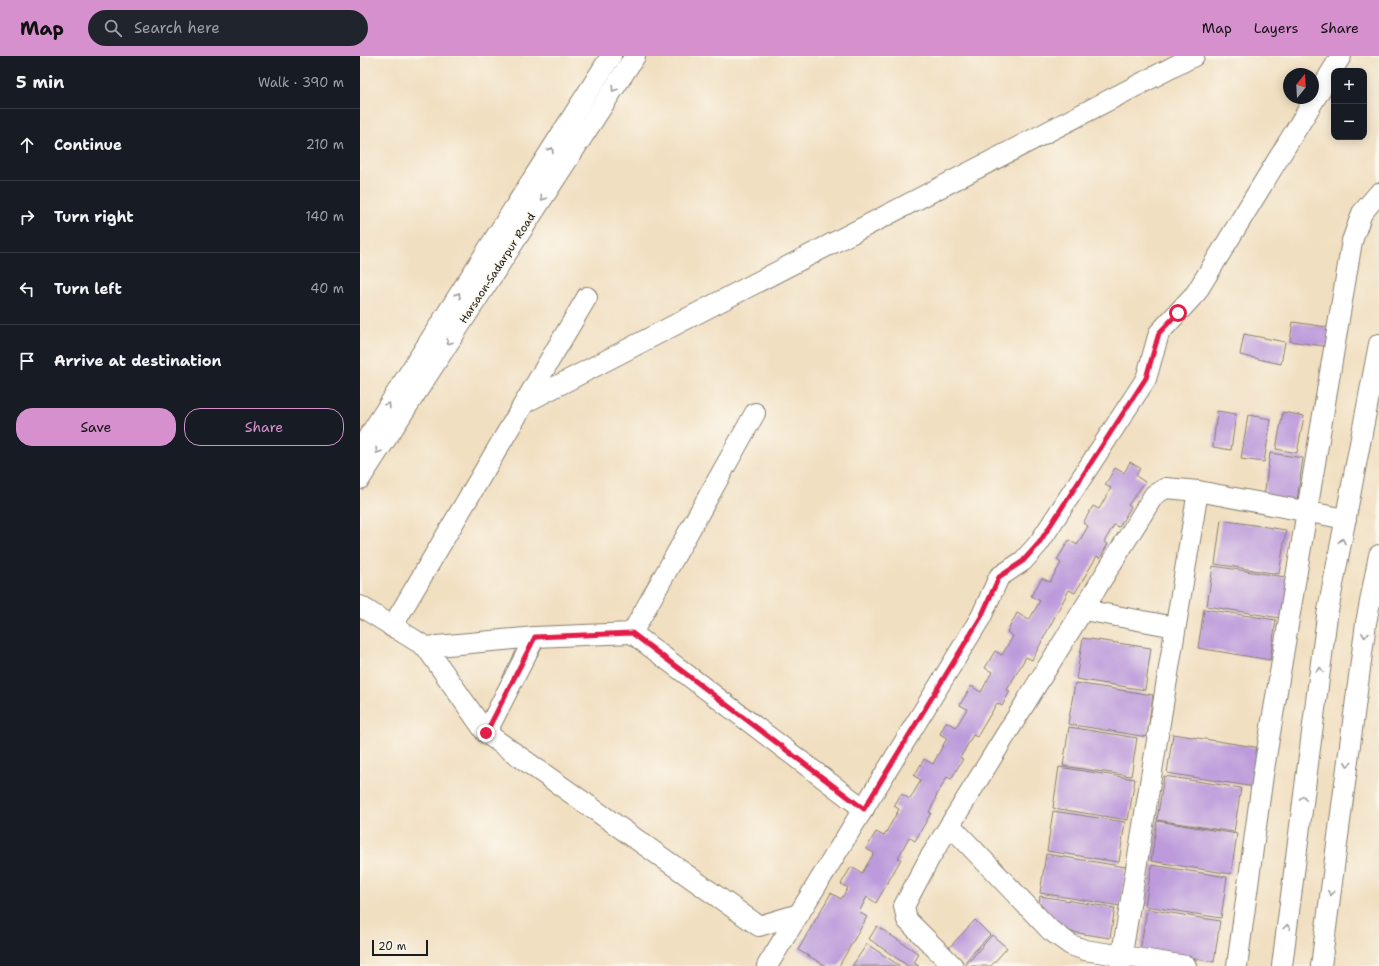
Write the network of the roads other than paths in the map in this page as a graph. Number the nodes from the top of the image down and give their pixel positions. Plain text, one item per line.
1 (611, 56) edge
2 (635, 56) edge
3 (1194, 56) edge
4 (1341, 56) edge
5 (1379, 193) edge
6 (587, 297) dead end
7 (1379, 344) edge
8 (526, 402) junction
9 (755, 413) dead end
10 (360, 450) edge
11 (360, 479) edge
12 (1198, 491) junction
13 (1307, 512) junction
14 (1346, 519) junction
15 (1379, 555) edge
16 (360, 606) edge
17 (1084, 610) junction
18 (392, 626) junction
19 (1175, 626) junction
20 (632, 633) junction
21 (535, 637) junction
22 (426, 647) junction
23 (486, 733) junction
24 (864, 809) junction
25 (950, 825) junction
26 (799, 914) junction
27 (1120, 961) edge
28 (767, 966) edge
29 (953, 966) edge
30 (1186, 966) edge
31 (1237, 966) edge
32 (1282, 966) edge
33 (1321, 966) edge

10 -> 1 street, Harsaon-Sadarpur Road
2 -> 11 street, Harsaon-Sadarpur Road
3 - 8 street
4 - 24 street
5 - 13 street
6 - 8 street
7 - 14 street
8 - 18 street
9 - 20 street
12 - 13 street
12 - 17 street
12 - 19 street
13 - 14 street
13 - 31 street
32 -> 14 street
15 -> 33 street
16 - 18 street
17 - 19 street
17 - 25 street
18 - 22 street
19 - 27 street
20 - 21 street
20 - 24 street
21 - 22 street
21 - 23 street
22 - 23 street
23 - 26 street
24 - 26 street
25 - 27 street
25 - 29 street
26 - 28 street
27 - 30 street

